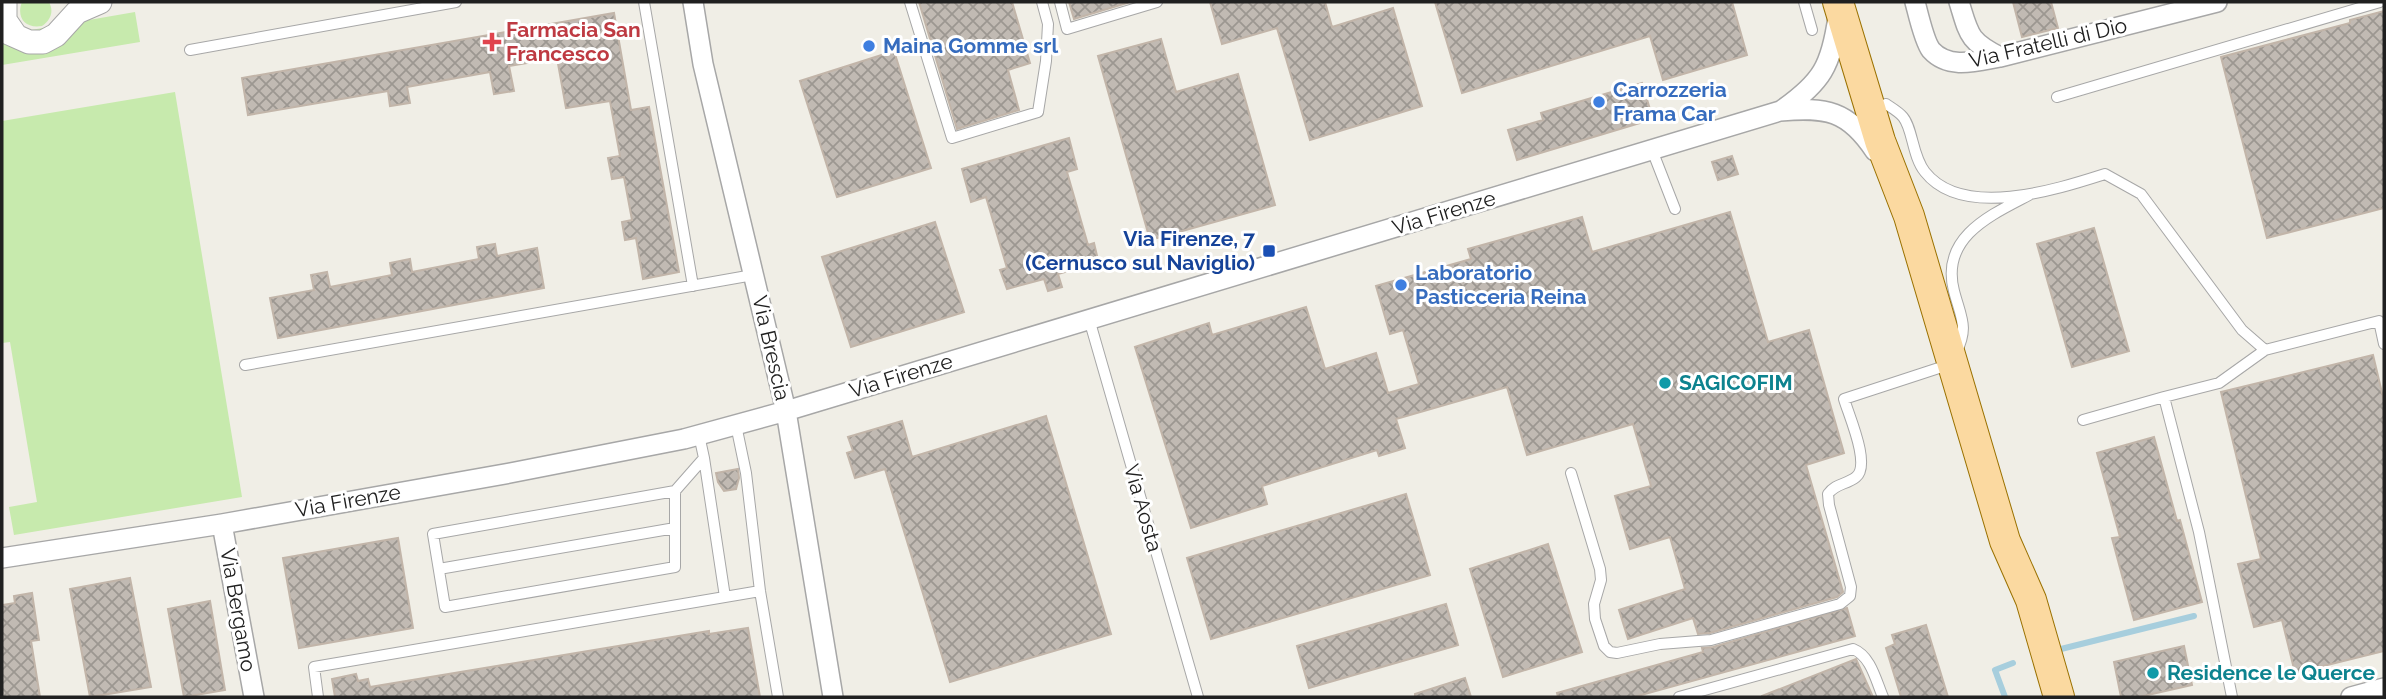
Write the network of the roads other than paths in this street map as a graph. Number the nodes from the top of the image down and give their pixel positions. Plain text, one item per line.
1 (5, 2) edge
2 (100, 2) edge
3 (456, 2) edge
4 (643, 2) edge
5 (693, 2) edge
6 (911, 2) edge
7 (1042, 2) edge
8 (1059, 2) edge
9 (1157, 2) edge
10 (1804, 2) edge
11 (1915, 2) edge
12 (1959, 2) edge
13 (2380, 2) edge
14 (1845, 3) edge
15 (2207, 3) edge
16 (65, 13) edge
17 (1812, 30) dead end
18 (9, 33) edge
19 (190, 50) dead end
20 (2000, 57) junction
21 (2057, 97) dead end
22 (1886, 104) junction
23 (1780, 111) junction
24 (1652, 150) junction
25 (1891, 174) junction
26 (2029, 195) junction
27 (1675, 209) dead end
28 (1909, 216) junction
29 (754, 275) junction
30 (693, 286) junction
31 (1089, 319) junction
32 (2382, 319) edge
33 (2384, 344) edge
34 (2265, 350) junction
35 (1951, 363) junction
36 (246, 365) dead end
37 (2164, 397) junction
38 (786, 411) junction
39 (2083, 419) dead end
40 (736, 425) junction
41 (699, 435) junction
42 (704, 458) junction
43 (1571, 473) dead end
44 (676, 491) junction
45 (222, 524) junction
46 (675, 528) junction
47 (2005, 541) junction
48 (2, 558) edge
49 (439, 569) junction
50 (760, 591) junction
51 (725, 597) junction
52 (2384, 688) edge
53 (254, 697) edge
54 (318, 697) edge
55 (778, 697) edge
56 (834, 697) edge
57 (1198, 697) edge
58 (1679, 697) edge
59 (1883, 697) edge
60 (2043, 697) edge
61 (2059, 697) edge
62 (2232, 697) edge
63 (2351, 697) edge

1 - 18 street
2 - 16 street
3 - 19 lane
4 - 30 lane
5 - 29 street, Via Brescia
6 - 7 lane
8 - 9 lane
10 - 17 lane
11 - 20 street, Via Fratelli di Dio
12 - 20 street, Via Fratelli di Dio
13 - 21 lane
14 - 22 main road
14 - 23 street, Via Firenze
14 - 25 main road
15 - 20 street, Via Fratelli di Dio
16 - 18 street
22 - 26 lane
22 - 28 main road
23 - 24 street, Via Firenze
23 - 25 street, Via Firenze
24 - 27 lane
24 - 31 street, Via Firenze
25 - 28 main road
26 - 34 lane
26 - 35 lane
28 - 35 main road
29 - 30 lane
29 - 38 street, Via Brescia
30 - 36 lane
31 - 38 street, Via Firenze
31 - 57 lane, Via Aosta
32 - 33 lane
32 - 34 lane
34 - 37 lane
35 - 43 lane
35 - 47 main road
37 - 39 lane
37 - 62 lane
38 - 40 street, Via Firenze
38 - 56 street, Via Brescia
40 - 41 street, Via Firenze
40 - 50 lane
41 - 42 lane
41 - 45 street, Via Firenze
42 - 44 lane
42 - 51 lane
44 - 46 lane
44 - 49 lane
45 - 48 street, Via Firenze
45 - 53 street, Via Bergamo
46 - 49 lane
46 - 49 lane
47 - 60 main road
47 - 61 main road
50 - 51 lane
50 - 55 lane
51 - 54 lane
52 - 63 street
58 - 59 lane

